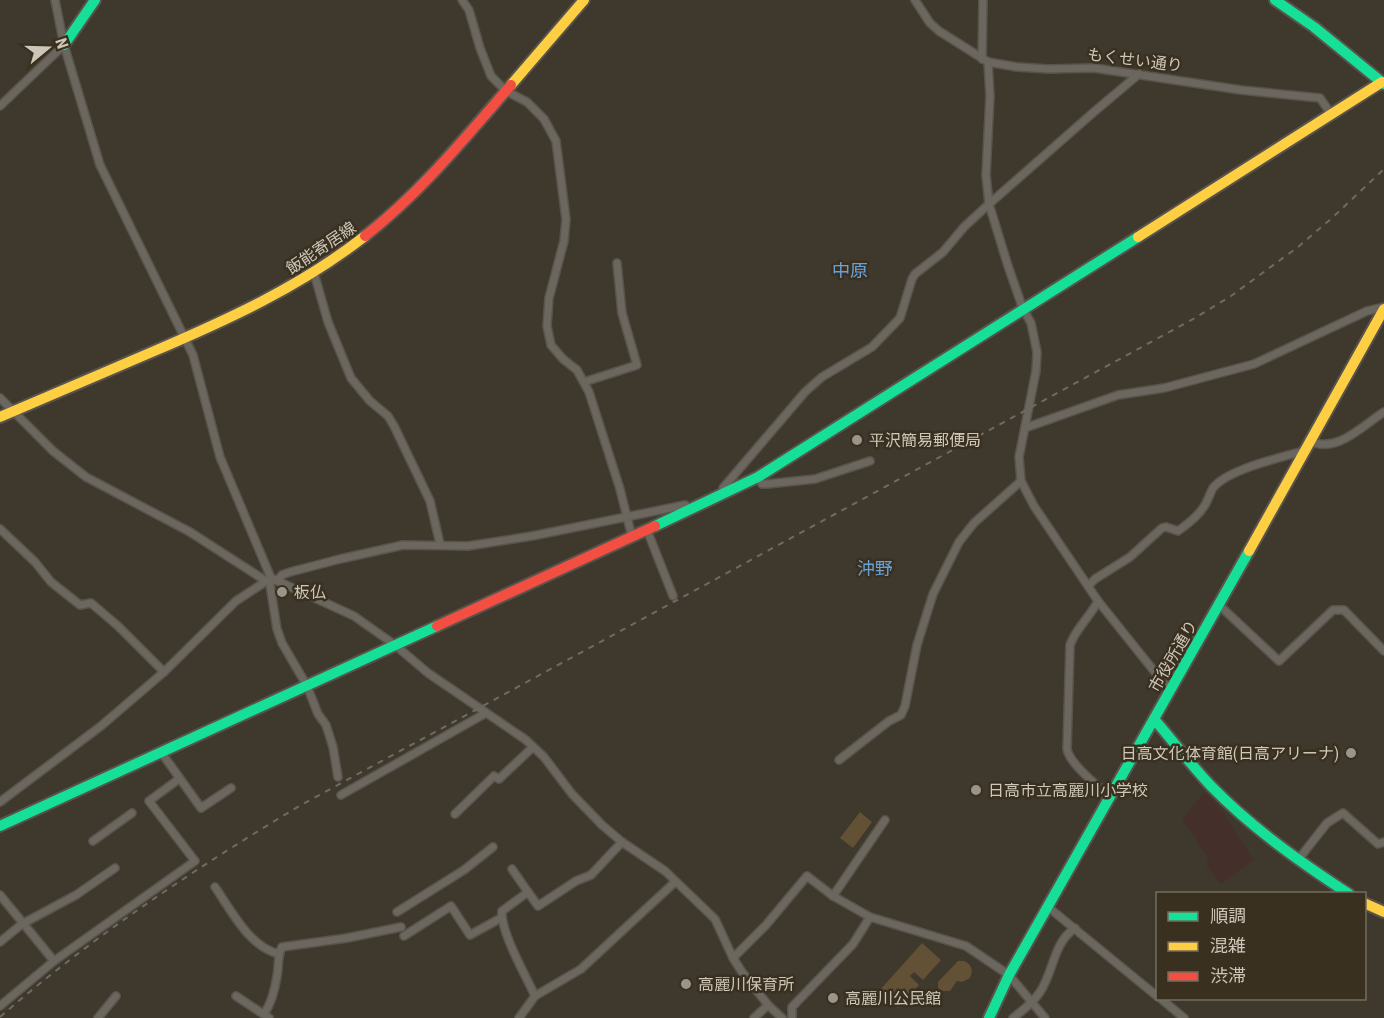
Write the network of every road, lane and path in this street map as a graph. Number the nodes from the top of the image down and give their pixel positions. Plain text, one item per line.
1 (55, 0) edge
2 (95, 0) edge
3 (462, 0) edge
4 (584, 0) edge
5 (915, 0) edge
6 (982, 0) edge
7 (1275, 0) edge
8 (64, 45) junction
9 (985, 61) junction
10 (1139, 74) junction
11 (1384, 82) edge
12 (506, 92) junction
13 (0, 106) edge
14 (1331, 114) junction
15 (989, 204) junction
16 (617, 263) dead end
17 (314, 273) junction
18 (1384, 308) edge
19 (1023, 309) junction
20 (185, 337) junction
21 (584, 382) junction
22 (0, 398) edge
23 (13, 412) junction
24 (1384, 412) edge
25 (0, 417) edge
26 (1025, 428) junction
27 (1306, 446) junction
28 (870, 461) dead end
29 (758, 477) junction
30 (1022, 481) junction
31 (723, 494) junction
32 (692, 509) junction
33 (627, 517) junction
34 (0, 529) edge
35 (647, 530) junction
36 (632, 537) junction
37 (440, 544) junction
38 (271, 580) junction
39 (1088, 586) junction
40 (673, 596) dead end
41 (1098, 601) junction
42 (1219, 605) junction
43 (395, 645) junction
44 (1384, 651) edge
45 (164, 672) junction
46 (307, 686) junction
47 (1170, 691) junction
48 (486, 714) junction
49 (1154, 719) junction
50 (533, 747) junction
51 (161, 752) junction
52 (839, 760) dead end
53 (338, 777) dead end
54 (179, 778) junction
55 (231, 788) dead end
56 (341, 795) dead end
57 (1111, 796) junction
58 (0, 802) edge
59 (132, 813) dead end
60 (455, 814) dead end
61 (885, 820) dead end
62 (0, 826) edge
63 (93, 841) dead end
64 (622, 842) junction
65 (1384, 842) edge
66 (493, 848) dead end
67 (1298, 860) junction
68 (115, 868) dead end
69 (512, 869) dead end
70 (675, 882) junction
71 (215, 887) dead end
72 (528, 892) junction
73 (1347, 892) edge
74 (0, 895) edge
75 (833, 896) junction
76 (1366, 903) edge
77 (1048, 907) junction
78 (397, 912) dead end
79 (1384, 912) edge
80 (870, 917) junction
81 (501, 918) junction
82 (22, 924) junction
83 (401, 927) dead end
84 (1076, 928) junction
85 (404, 936) dead end
86 (0, 942) edge
87 (279, 954) junction
88 (733, 958) junction
89 (54, 961) junction
90 (1009, 975) junction
91 (1156, 995) edge
92 (116, 996) dead end
93 (236, 996) dead end
94 (535, 996) junction
95 (1162, 1000) edge
96 (1032, 1004) junction
97 (768, 1005) junction
98 (0, 1006) edge
99 (267, 1017) edge
100 (98, 1018) edge
101 (519, 1018) edge
102 (754, 1018) edge
103 (782, 1018) edge
104 (792, 1018) edge
105 (990, 1018) edge
106 (1013, 1018) edge
107 (1045, 1018) edge
108 (1184, 1018) edge

1 - 8 street
2 - 8 street
3 - 12 street
4 - 12 street, 飯能寄居線
5 - 9 street, もくせい通り
6 - 9 street
7 - 11 street
8 - 13 street
8 - 20 street
9 - 10 street, もくせい通り
9 - 15 street
10 - 14 street, もくせい通り
10 - 15 street
11 - 14 street
12 - 17 street, 飯能寄居線
12 - 21 street
14 - 19 street
15 - 19 street
15 - 31 street
16 - 21 street
17 - 20 street, 飯能寄居線
17 - 37 street
18 - 26 street
18 - 27 street, 市役所通り
19 - 26 street
19 - 29 street
20 - 23 street, 飯能寄居線
20 - 38 street
21 - 33 street
22 - 23 street
23 - 25 street, 飯能寄居線
23 - 38 street
24 - 27 street
26 - 30 street
27 - 39 street
27 - 42 street, 市役所通り
28 - 29 street
29 - 31 street
30 - 39 street
30 - 52 street
31 - 32 street
32 - 33 street
32 - 35 street
33 - 36 street
33 - 37 street
34 - 45 street
35 - 36 street
35 - 40 street
36 - 43 street
37 - 38 street
38 - 43 street
38 - 45 street
38 - 46 street
39 - 41 street
41 - 47 street
41 - 57 street
42 - 44 street
42 - 47 street, 市役所通り
43 - 46 street
43 - 48 street
45 - 58 street
46 - 51 street
46 - 53 street
47 - 49 street, 市役所通り
48 - 50 street
48 - 56 street
49 - 57 street, 市役所通り
49 - 67 street
50 - 60 street
50 - 64 street
51 - 54 street
51 - 62 street
54 - 55 street
54 - 89 street
57 - 77 street, 市役所通り
59 - 63 street
61 - 75 street
64 - 70 street
64 - 72 street
65 - 67 street
66 - 78 street
67 - 73 street
68 - 82 street
69 - 72 street
70 - 88 street
70 - 94 street
71 - 87 street
72 - 81 street
74 - 82 street
75 - 80 street
75 - 88 street
76 - 79 street
77 - 84 street
77 - 90 street, 市役所通り
80 - 90 street
80 - 104 street
81 - 85 street
81 - 94 street
82 - 86 street
82 - 89 street
83 - 87 street
84 - 91 street
84 - 96 street
87 - 99 street
88 - 97 street
89 - 98 street
90 - 96 street
90 - 105 street, 市役所通り
92 - 100 street
93 - 99 street
94 - 101 street
95 - 108 street
96 - 106 street
96 - 107 street
97 - 102 street
97 - 103 street

